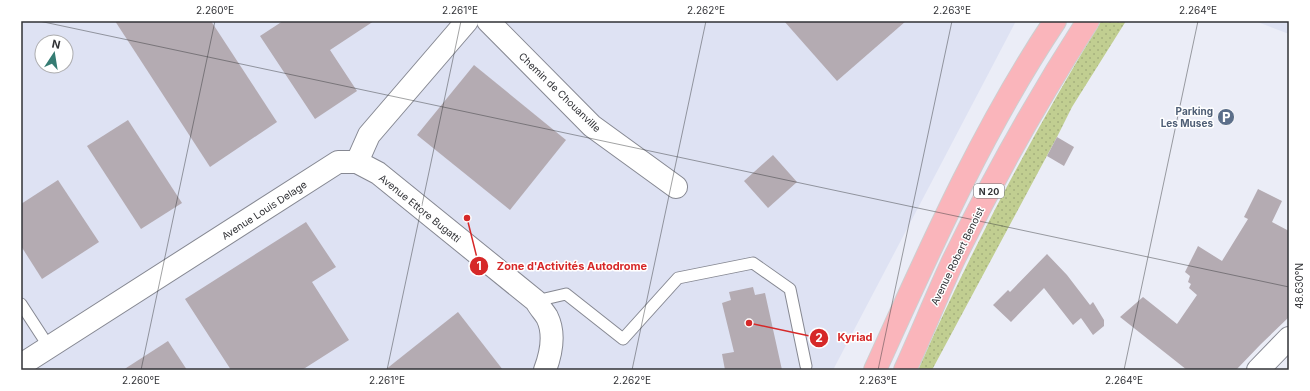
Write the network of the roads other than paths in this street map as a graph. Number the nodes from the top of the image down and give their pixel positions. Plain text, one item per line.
1 (467, 21) edge
2 (488, 21) edge
3 (1055, 21) edge
4 (1088, 21) edge
5 (357, 162) junction
6 (676, 187) dead end
7 (536, 301) junction
8 (21, 304) edge
9 (1289, 338) edge
10 (49, 347) junction
11 (21, 365) edge
12 (806, 366) dead end
13 (545, 370) edge
14 (875, 370) edge
15 (905, 370) edge
16 (1258, 370) edge

1 - 5 street
2 - 6 street, Chemin de Chouanville
3 - 14 main road, N 20
4 - 15 main road, Avenue Robert Benoist / N 20
5 - 7 street, Avenue Ettore Bugatti
5 - 10 street, Avenue Louis Delage
7 - 12 lane
7 - 13 street, Avenue Ettore Bugatti
8 - 10 lane
9 - 16 street
10 - 11 street, Avenue Louis Delage

